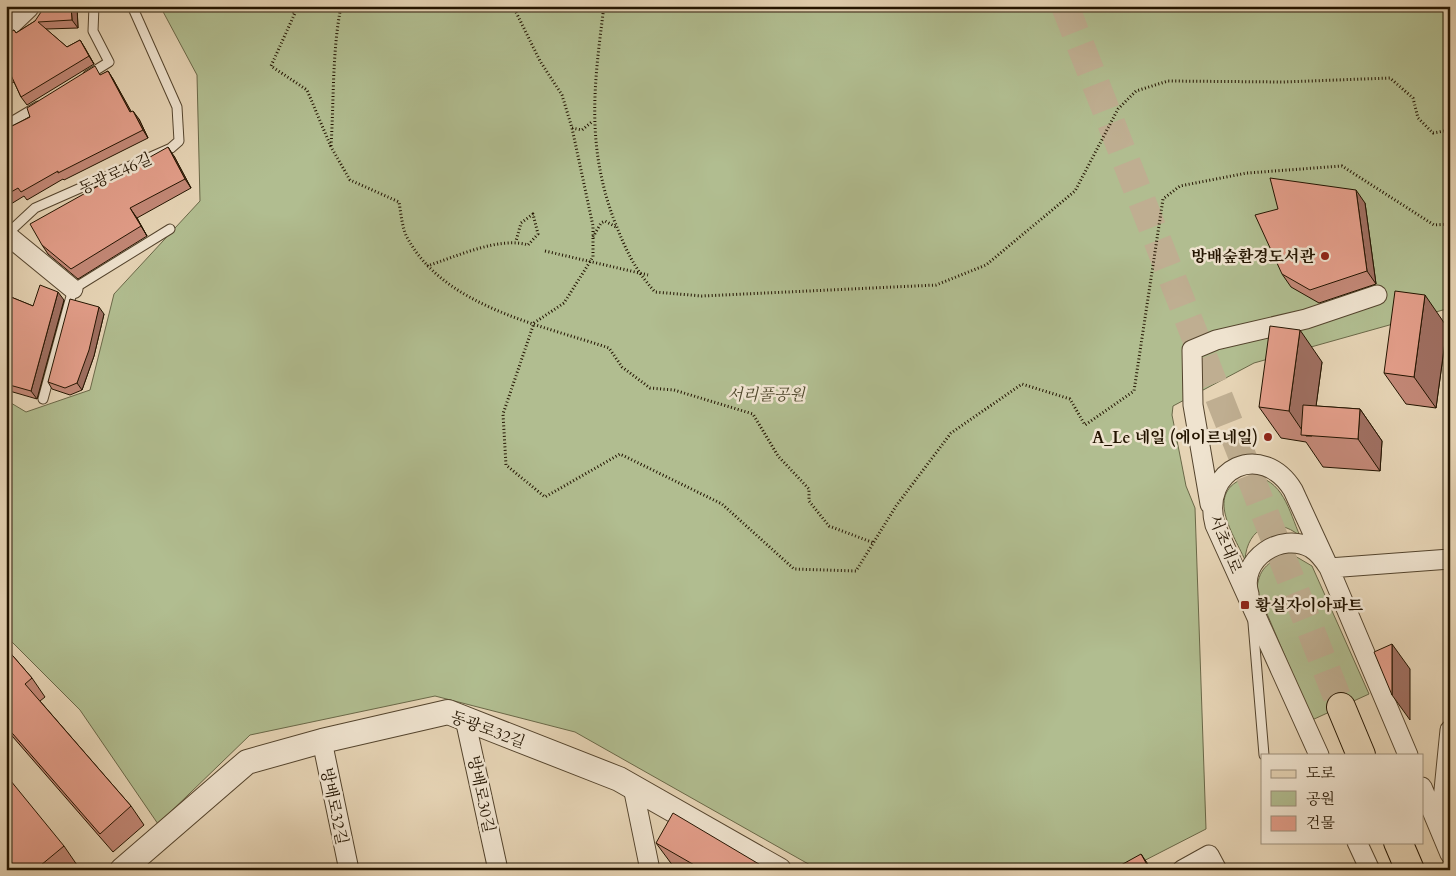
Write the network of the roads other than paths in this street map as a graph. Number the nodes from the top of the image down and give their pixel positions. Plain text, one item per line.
1 (27, 6) edge
2 (94, 6) edge
3 (132, 6) edge
4 (6, 26) edge
5 (78, 81) edge
6 (46, 101) edge
7 (6, 125) edge
8 (170, 229) dead end
9 (6, 235) edge
10 (73, 289) junction
11 (1377, 294) dead end
12 (43, 399) dead end
13 (1212, 512) junction
14 (1450, 559) edge
15 (1330, 568) junction
16 (1251, 603) junction
17 (1341, 707) tunnel mouth
18 (465, 719) junction
19 (1450, 730) edge
20 (322, 741) junction
21 (1264, 754) edge
22 (1319, 754) edge
23 (1361, 754) edge
24 (1408, 754) edge
25 (633, 786) junction
26 (1424, 792) edge
27 (1440, 830) junction
28 (1359, 844) edge
29 (1399, 844) edge
30 (1450, 854) edge
31 (122, 870) edge
32 (349, 870) edge
33 (498, 870) edge
34 (650, 870) edge
35 (779, 870) edge
36 (1182, 870) edge
37 (1217, 870) edge
38 (1370, 870) edge
39 (1410, 870) edge

1 - 4 street
2 - 5 lane
3 - 9 lane, 동광로46길
6 - 7 lane
8 - 10 lane
9 - 10 street, 동광로46길
10 - 12 lane
11 - 13 street
13 - 15 street, 서초대로
13 - 16 street, 서초대로
14 - 15 street
15 - 16 street, 서초대로
15 - 24 street, 서초대로
16 - 21 lane, 서초대로
16 - 22 street, 서초대로
17 - 23 main road
18 - 20 street, 동광로32길
18 - 25 street, 동광로32길
18 - 33 street, 방배로30길
19 - 27 street
20 - 31 street, 동광로32길
20 - 32 street, 방배로32길
25 - 34 street
25 - 35 street, 동광로32길
26 - 27 street
27 - 30 street
28 - 38 street
29 - 39 main road
36 - 37 street

